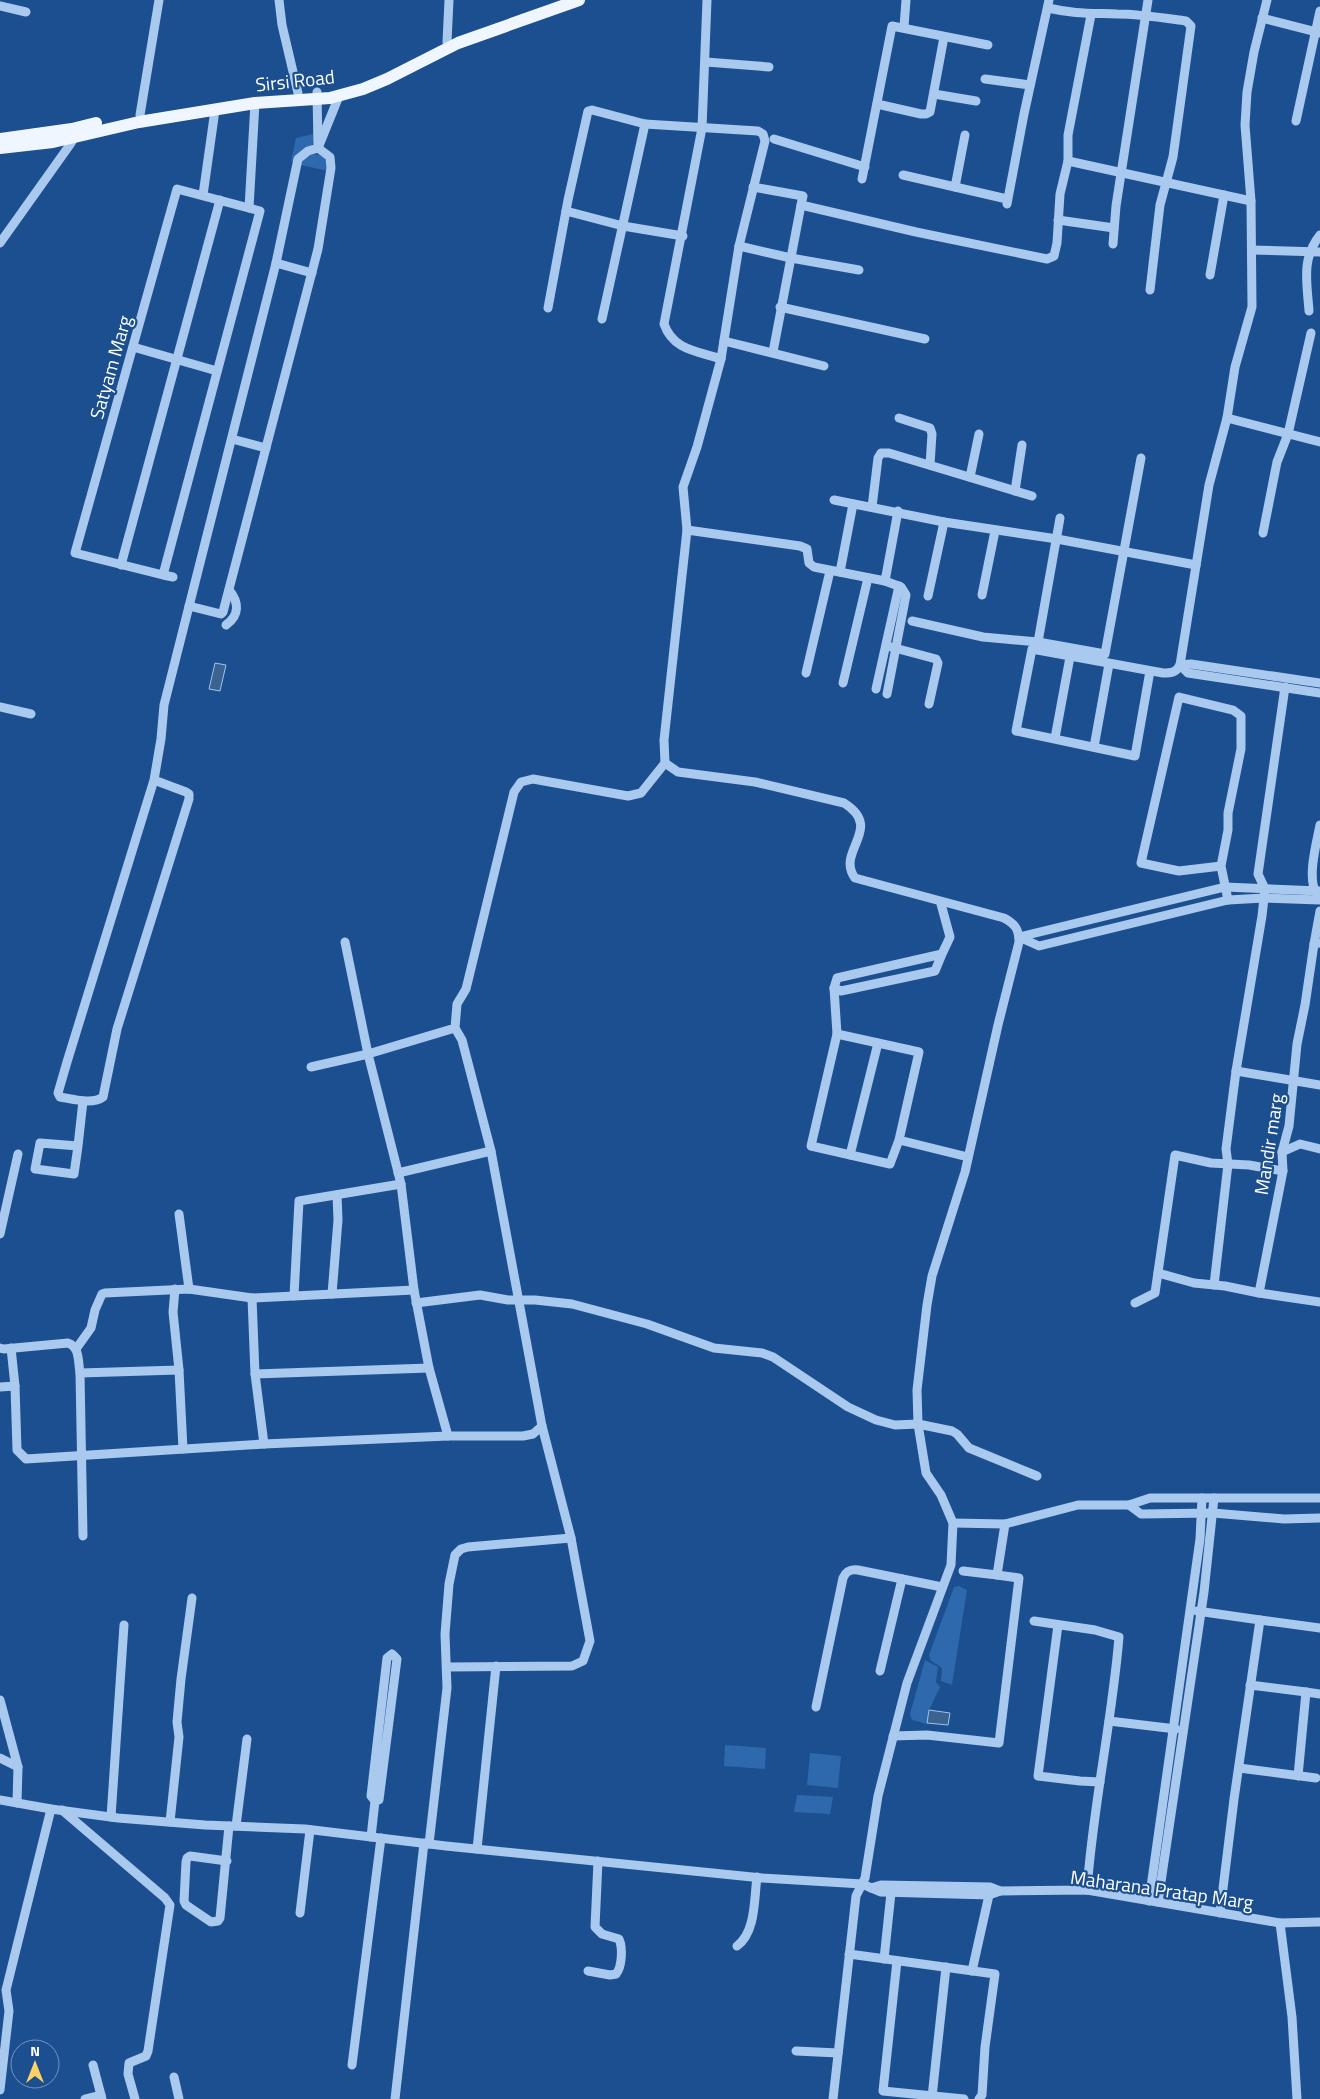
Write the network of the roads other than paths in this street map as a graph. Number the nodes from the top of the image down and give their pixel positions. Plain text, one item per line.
1 (159, 0) edge
2 (279, 0) edge
3 (450, 0) edge
4 (559, 0) edge
5 (579, 0) edge
6 (707, 0) edge
7 (906, 0) edge
8 (1148, 0) edge
9 (1267, 0) edge
10 (1049, 4) edge
11 (0, 6) edge
12 (1320, 11) edge
13 (26, 12) dead end
14 (1091, 15) junction
15 (1146, 16) junction
16 (1262, 18) junction
17 (904, 27) junction
18 (1318, 32) edge
19 (944, 37) junction
20 (448, 45) junction
21 (988, 45) dead end
22 (706, 62) junction
23 (769, 67) dead end
24 (985, 79) dead end
25 (1030, 85) junction
26 (298, 93) junction
27 (934, 94) junction
28 (317, 96) junction
29 (339, 96) junction
30 (976, 101) dead end
31 (255, 103) junction
32 (877, 104) junction
33 (216, 110) junction
34 (140, 115) junction
35 (1296, 121) dead end
36 (645, 124) junction
37 (702, 128) junction
38 (73, 133) junction
39 (966, 135) dead end
40 (0, 139) edge
41 (774, 139) dead end
42 (0, 148) edge
43 (318, 148) junction
44 (1068, 161) junction
45 (865, 168) junction
46 (1122, 172) junction
47 (903, 175) dead end
48 (862, 179) dead end
49 (1165, 182) junction
50 (753, 187) junction
51 (955, 187) junction
52 (203, 195) junction
53 (1224, 195) junction
54 (220, 200) junction
55 (1251, 201) junction
56 (801, 205) junction
57 (248, 208) junction
58 (566, 211) junction
59 (1058, 220) junction
60 (623, 226) junction
61 (1114, 228) junction
62 (1320, 235) edge
63 (683, 236) junction
64 (0, 243) edge
65 (1113, 244) dead end
66 (740, 246) junction
67 (1252, 250) junction
68 (1310, 251) junction
69 (1320, 252) edge
70 (791, 258) junction
71 (276, 263) junction
72 (859, 270) dead end
73 (312, 273) junction
74 (1210, 275) dead end
75 (1150, 290) dead end
76 (780, 307) junction
77 (548, 308) dead end
78 (1309, 311) dead end
79 (602, 319) dead end
80 (1311, 333) dead end
81 (925, 339) dead end
82 (724, 341) junction
83 (133, 347) junction
84 (772, 352) junction
85 (177, 359) junction
86 (721, 360) junction
87 (824, 366) dead end
88 (217, 371) junction
89 (899, 418) dead end
90 (1227, 418) junction
91 (979, 434) dead end
92 (1288, 434) junction
93 (232, 439) junction
94 (1320, 442) edge
95 (1022, 445) dead end
96 (266, 448) junction
97 (1141, 458) dead end
98 (930, 465) junction
99 (970, 477) junction
100 (1015, 491) junction
101 (1032, 496) dead end
102 (834, 500) dead end
103 (853, 504) junction
104 (872, 507) junction
105 (898, 511) junction
106 (1060, 518) dead end
107 (944, 522) junction
108 (687, 530) junction
109 (995, 531) junction
110 (1263, 533) dead end
111 (1057, 539) junction
112 (1124, 552) junction
113 (121, 564) junction
114 (1196, 565) junction
115 (835, 572) junction
116 (163, 575) junction
117 (173, 577) dead end
118 (868, 578) junction
119 (885, 581) junction
120 (899, 586) junction
121 (229, 590) junction
122 (982, 594) dead end
123 (928, 596) dead end
124 (189, 606) junction
125 (912, 620) dead end
126 (226, 625) dead end
127 (1038, 642) junction
128 (886, 646) junction
129 (896, 648) junction
130 (1070, 657) junction
131 (1109, 664) junction
132 (1180, 665) junction
133 (1150, 671) junction
134 (806, 673) dead end
135 (843, 683) dead end
136 (1320, 683) edge
137 (1285, 687) junction
138 (876, 689) dead end
139 (1320, 693) edge
140 (887, 694) dead end
141 (929, 704) dead end
142 (0, 707) edge
143 (32, 714) dead end
144 (1055, 738) junction
145 (1094, 747) junction
146 (665, 763) junction
147 (154, 780) junction
148 (1320, 825) edge
149 (1221, 866) junction
150 (1225, 887) junction
151 (1264, 894) junction
152 (1318, 895) edge
153 (1228, 900) junction
154 (941, 904) dead end
155 (1320, 910) edge
156 (1019, 937) junction
157 (345, 942) dead end
158 (1317, 943) edge
159 (942, 954) junction
160 (834, 988) junction
161 (454, 1028) junction
162 (838, 1034) junction
163 (878, 1043) junction
164 (368, 1054) junction
165 (311, 1066) dead end
166 (1236, 1071) junction
167 (1293, 1081) junction
168 (1320, 1084) edge
169 (83, 1101) junction
170 (899, 1140) junction
171 (78, 1146) junction
172 (1320, 1149) edge
173 (491, 1151) junction
174 (1282, 1152) junction
175 (18, 1154) dead end
176 (850, 1155) junction
177 (968, 1157) junction
178 (1228, 1164) junction
179 (1283, 1171) junction
180 (398, 1173) junction
181 (401, 1184) junction
182 (337, 1195) junction
183 (179, 1214) dead end
184 (0, 1234) edge
185 (1158, 1273) junction
186 (1214, 1285) junction
187 (189, 1289) junction
188 (175, 1290) junction
189 (414, 1290) junction
190 (1259, 1293) junction
191 (332, 1294) junction
192 (294, 1296) junction
193 (252, 1298) junction
194 (520, 1300) junction
195 (1320, 1302) edge
196 (416, 1303) junction
197 (1136, 1303) dead end
198 (0, 1348) edge
199 (12, 1348) junction
200 (76, 1349) junction
201 (429, 1368) junction
202 (179, 1370) junction
203 (80, 1373) junction
204 (255, 1374) junction
205 (15, 1386) junction
206 (0, 1387) edge
207 (918, 1424) junction
208 (542, 1426) junction
209 (448, 1436) junction
210 (264, 1444) junction
211 (183, 1449) junction
212 (81, 1454) junction
213 (1037, 1476) dead end
214 (1202, 1498) junction
215 (1214, 1498) junction
216 (1320, 1498) edge
217 (1129, 1505) junction
218 (1201, 1514) junction
219 (1213, 1514) junction
220 (1320, 1518) edge
221 (953, 1523) junction
222 (1004, 1524) junction
223 (83, 1536) dead end
224 (571, 1538) junction
225 (963, 1572) dead end
226 (997, 1575) junction
227 (902, 1579) junction
228 (942, 1587) junction
229 (192, 1598) dead end
230 (1189, 1611) junction
231 (1200, 1611) junction
232 (1260, 1620) junction
233 (1034, 1621) dead end
234 (124, 1625) dead end
235 (1058, 1625) junction
236 (1320, 1628) edge
237 (496, 1666) junction
238 (447, 1667) junction
239 (880, 1671) dead end
240 (1250, 1685) junction
241 (1306, 1692) junction
242 (1320, 1694) edge
243 (0, 1700) edge
244 (816, 1707) dead end
245 (1109, 1721) junction
246 (1172, 1728) junction
247 (1183, 1730) junction
248 (383, 1732) junction
249 (893, 1736) junction
250 (246, 1739) dead end
251 (0, 1758) edge
252 (18, 1767) junction
253 (1239, 1768) junction
254 (1298, 1776) junction
255 (1316, 1778) dead end
256 (1100, 1782) junction
257 (0, 1800) edge
258 (17, 1803) junction
259 (51, 1809) junction
260 (62, 1810) junction
261 (111, 1816) junction
262 (170, 1822) junction
263 (233, 1826) junction
264 (310, 1830) junction
265 (371, 1837) junction
266 (381, 1838) junction
267 (427, 1844) junction
268 (477, 1849) junction
269 (227, 1861) junction
270 (598, 1861) junction
271 (757, 1877) junction
272 (862, 1884) junction
273 (871, 1888) junction
274 (941, 1890) junction
275 (1087, 1890) junction
276 (1000, 1891) junction
277 (891, 1893) junction
278 (990, 1895) junction
279 (1154, 1902) junction
280 (300, 1913) dead end
281 (1220, 1913) junction
282 (1320, 1922) edge
283 (1280, 1923) junction
284 (737, 1946) dead end
285 (849, 1954) junction
286 (884, 1959) junction
287 (897, 1961) junction
288 (946, 1967) junction
289 (588, 1970) dead end
290 (972, 1970) junction
291 (796, 2051) dead end
292 (838, 2054) junction
293 (93, 2065) dead end
294 (352, 2065) dead end
295 (174, 2077) dead end
296 (0, 2090) edge
297 (906, 2096) edge
298 (101, 2097) edge
299 (932, 2097) junction
300 (396, 2098) edge
301 (85, 2099) edge
302 (135, 2099) edge
303 (180, 2099) edge
304 (833, 2099) edge
305 (951, 2099) edge
306 (964, 2099) edge
307 (979, 2099) edge
308 (1297, 2099) edge

1 - 34 street
2 - 26 street
3 - 20 street
4 - 20 main road, Sirsi Road
5 - 20 main road, Sirsi Road
6 - 22 street
7 - 17 street
8 - 15 street
9 - 16 street
10 - 14 street
10 - 25 street
11 - 13 street
12 - 18 street
14 - 15 street
14 - 44 street
15 - 46 street
15 - 49 street
16 - 18 street
16 - 55 street
17 - 19 street
17 - 32 street
18 - 35 street
19 - 21 street
19 - 27 street
20 - 28 main road, Sirsi Road
20 - 29 main road, Sirsi Road
22 - 23 street
22 - 37 street
24 - 25 street
25 - 51 street
26 - 28 main road, Sirsi Road
26 - 34 main road, Sirsi Road
27 - 30 street
27 - 32 street
28 - 29 main road, Sirsi Road
28 - 31 main road, Sirsi Road
28 - 43 street
29 - 43 street
31 - 33 main road, Sirsi Road
31 - 57 street
32 - 45 street
33 - 38 main road, Sirsi Road
33 - 52 street
34 - 38 main road, Sirsi Road
36 - 37 street
36 - 58 street
36 - 60 street
37 - 50 street
37 - 63 street
38 - 40 main road, Sirsi Road
38 - 42 main road, Sirsi Road
38 - 64 street
39 - 51 street
41 - 45 street
43 - 71 street
43 - 73 street
44 - 46 street
44 - 59 street
45 - 48 street
46 - 49 street
46 - 61 street
47 - 51 street
49 - 53 street
49 - 75 street
50 - 56 street
50 - 66 street
52 - 54 street
52 - 83 street, Satyam Marg
53 - 55 street
53 - 74 street
54 - 57 street
54 - 85 street
55 - 67 street
56 - 59 street
56 - 70 street
57 - 88 street
58 - 60 street
58 - 77 street
59 - 61 street
60 - 63 street
60 - 79 street
61 - 65 street
62 - 68 street
63 - 86 street
66 - 70 street
66 - 82 street
67 - 68 street
67 - 90 street
68 - 69 street
68 - 78 street
70 - 72 street
70 - 76 street
71 - 73 street
71 - 93 street
73 - 96 street
76 - 81 street
76 - 84 street
80 - 92 street
82 - 84 street
82 - 86 street
83 - 85 street
83 - 113 street, Satyam Marg
84 - 87 street
85 - 88 street
85 - 113 street
86 - 108 street
88 - 116 street
89 - 98 street
90 - 92 street
90 - 114 street
91 - 99 street
92 - 94 street
92 - 110 street
93 - 96 street
93 - 124 street
95 - 100 street
96 - 121 street
97 - 112 street
98 - 99 street
98 - 104 street
99 - 100 street
100 - 101 street
102 - 103 street
103 - 104 street
103 - 115 street
104 - 105 street
105 - 107 street
105 - 119 street
106 - 111 street
107 - 109 street
107 - 123 street
108 - 115 street
108 - 146 street
109 - 111 street
109 - 122 street
111 - 112 street
111 - 127 street
112 - 114 street
112 - 127 street
113 - 116 street
114 - 132 street
115 - 118 street
115 - 134 street
116 - 117 street
118 - 119 street
118 - 135 street
119 - 120 street
120 - 128 street
120 - 129 street
121 - 124 street
121 - 126 street
124 - 147 street
125 - 127 street
128 - 129 street
128 - 138 street
129 - 140 street
129 - 141 street
130 - 131 street
130 - 144 street
130 - 144 street
131 - 133 street
131 - 145 street
132 - 133 street
132 - 136 street
132 - 137 street
133 - 145 street
137 - 139 street
137 - 151 street
142 - 143 street
144 - 145 street
146 - 156 street
146 - 161 street
147 - 169 street
147 - 169 street
148 - 152 street
149 - 149 street
149 - 150 street
150 - 151 street
150 - 153 street
150 - 156 street
151 - 152 street
151 - 153 street
151 - 166 street
153 - 156 street
154 - 159 street
155 - 158 street, Mandir marg
156 - 177 street
157 - 164 street
158 - 167 street, Mandir marg
159 - 160 street
159 - 160 street
160 - 162 street
161 - 164 street
161 - 173 street
162 - 163 street
162 - 176 street
163 - 170 street
163 - 176 street
164 - 165 street
164 - 180 street
166 - 167 street
166 - 178 street
167 - 168 street
167 - 174 street, Mandir marg
169 - 171 street
170 - 176 street
170 - 177 street
171 - 171 street
172 - 174 street
173 - 180 street
173 - 194 street
174 - 179 street, Mandir marg
175 - 184 street
177 - 207 street
178 - 179 street
178 - 185 street
178 - 186 street
179 - 190 street, Mandir marg
180 - 181 street
181 - 182 street
181 - 189 street
182 - 191 street
182 - 192 street
183 - 187 street
185 - 186 street
185 - 197 street
186 - 190 street
187 - 188 street
187 - 193 street
188 - 200 street
188 - 202 street
189 - 191 street
189 - 196 street
190 - 195 street
191 - 192 street
192 - 193 street
193 - 204 street
194 - 196 street
194 - 207 street
194 - 208 street
196 - 201 street
198 - 199 street
199 - 200 street
199 - 205 street
200 - 203 street
201 - 204 street
201 - 209 street
202 - 203 street
202 - 211 street
203 - 212 street
204 - 210 street
205 - 206 street
205 - 212 street
207 - 213 street
207 - 221 street
208 - 209 street
208 - 224 street
209 - 210 street
210 - 211 street
211 - 212 street
212 - 223 street
214 - 215 street
214 - 217 street
214 - 218 street
215 - 216 street
215 - 219 street
217 - 218 street
217 - 222 street
218 - 219 street
218 - 230 street
219 - 220 street
219 - 231 street
221 - 222 street
221 - 228 street
222 - 226 street
224 - 237 street
224 - 238 street
225 - 226 street
226 - 249 street
227 - 228 street
227 - 239 street
227 - 244 street
228 - 249 street
229 - 262 street
230 - 231 street
230 - 246 street
231 - 232 street
231 - 247 street
232 - 236 street
232 - 240 street
233 - 235 street
234 - 261 street
235 - 245 street
235 - 256 street
237 - 238 street
237 - 268 street
238 - 267 street
240 - 241 street
240 - 253 street
241 - 242 street
241 - 254 street
243 - 252 street
245 - 246 street
245 - 256 street
246 - 247 street
246 - 279 street
247 - 279 street
248 - 248 street
248 - 265 street
249 - 272 street
250 - 263 street
251 - 252 street
252 - 258 street
253 - 254 street
253 - 281 street
254 - 255 street
256 - 275 street
257 - 258 street
258 - 259 street
259 - 260 street
259 - 296 street
260 - 261 street
260 - 302 street
261 - 262 street
262 - 263 street
263 - 264 street
263 - 269 street
264 - 265 street
264 - 280 street
265 - 266 street
266 - 267 street
266 - 294 street
267 - 268 street
267 - 300 street
268 - 270 street
269 - 269 street
270 - 271 street
270 - 289 street
271 - 272 street
271 - 284 street
272 - 273 street
272 - 285 street
273 - 274 street, Maharana Pratap Marg
273 - 277 street, Maharana Pratap Marg
274 - 276 street, Maharana Pratap Marg
274 - 277 street, Maharana Pratap Marg
274 - 278 street, Maharana Pratap Marg
275 - 276 street, Maharana Pratap Marg
275 - 279 street, Maharana Pratap Marg
276 - 278 street, Maharana Pratap Marg
277 - 286 street
278 - 290 street
279 - 281 street, Maharana Pratap Marg
281 - 283 street, Maharana Pratap Marg
282 - 283 street, Maharana Pratap Marg
283 - 308 street
285 - 286 street
285 - 292 street
286 - 287 street
287 - 288 street
287 - 297 street
288 - 290 street
288 - 299 street
290 - 307 street
291 - 292 street
292 - 304 street
293 - 298 street
295 - 303 street
297 - 299 street
298 - 301 street
299 - 305 street
305 - 306 street

